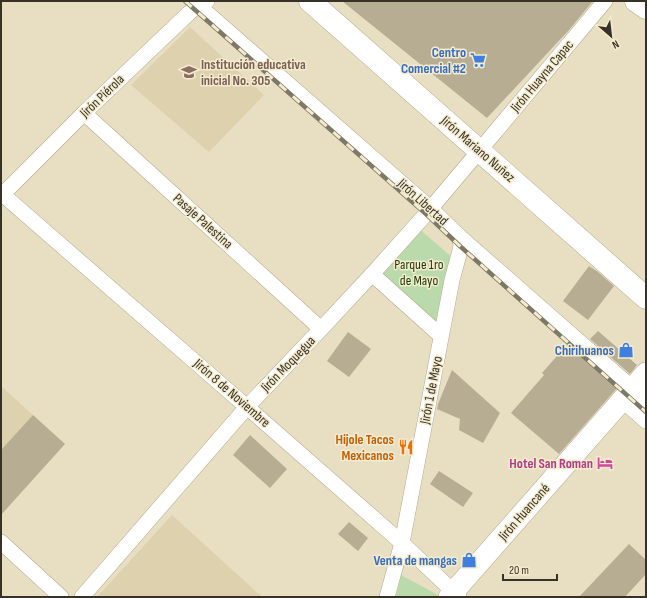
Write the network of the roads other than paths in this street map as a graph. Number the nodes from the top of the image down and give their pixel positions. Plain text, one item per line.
1 (310, 1) edge
2 (605, 1) edge
3 (636, 1) edge
4 (203, 3) edge
5 (646, 8) edge
6 (84, 113) junction
7 (480, 150) junction
8 (1, 194) edge
9 (430, 208) junction
10 (460, 237) junction
11 (372, 274) junction
12 (646, 298) edge
13 (321, 329) junction
14 (441, 336) junction
15 (646, 373) edge
16 (634, 396) edge
17 (247, 407) junction
18 (646, 421) edge
19 (1, 542) edge
20 (402, 543) junction
21 (454, 595) edge
22 (62, 597) edge
23 (82, 597) edge
24 (387, 597) edge

1 - 7 main road, Jirón Mariano Nuñez
2 - 7 street, Jirón Huayna Capac
3 - 5 main road
4 - 6 street, Jirón Piérola
4 - 9 street, Jirón Libertad
6 - 8 street, Jirón Piérola
6 - 13 street, Pasaje Palestina
7 - 9 street, Jirón Moquegua
7 - 12 main road, Jirón Mariano Nuñez
8 - 17 street, Jirón 8 de Noviembre
9 - 10 street, Jirón Libertad
9 - 11 street, Jirón Moquegua
10 - 14 street, Jirón 1 de Mayo
10 - 16 street, Jirón Libertad
11 - 13 street, Jirón Moquegua
11 - 14 street
13 - 17 street, Jirón Moquegua
14 - 20 street, Jirón 1 de Mayo
15 - 16 street, Jirón Huancané
16 - 18 street, Jirón Libertad
16 - 21 street, Jirón Huancané
17 - 20 street, Jirón 8 de Noviembre
17 - 23 street, Jirón Moquegua
19 - 22 street
20 - 21 street, Jirón 8 de Noviembre
20 - 24 street, Jirón 1 de Mayo

